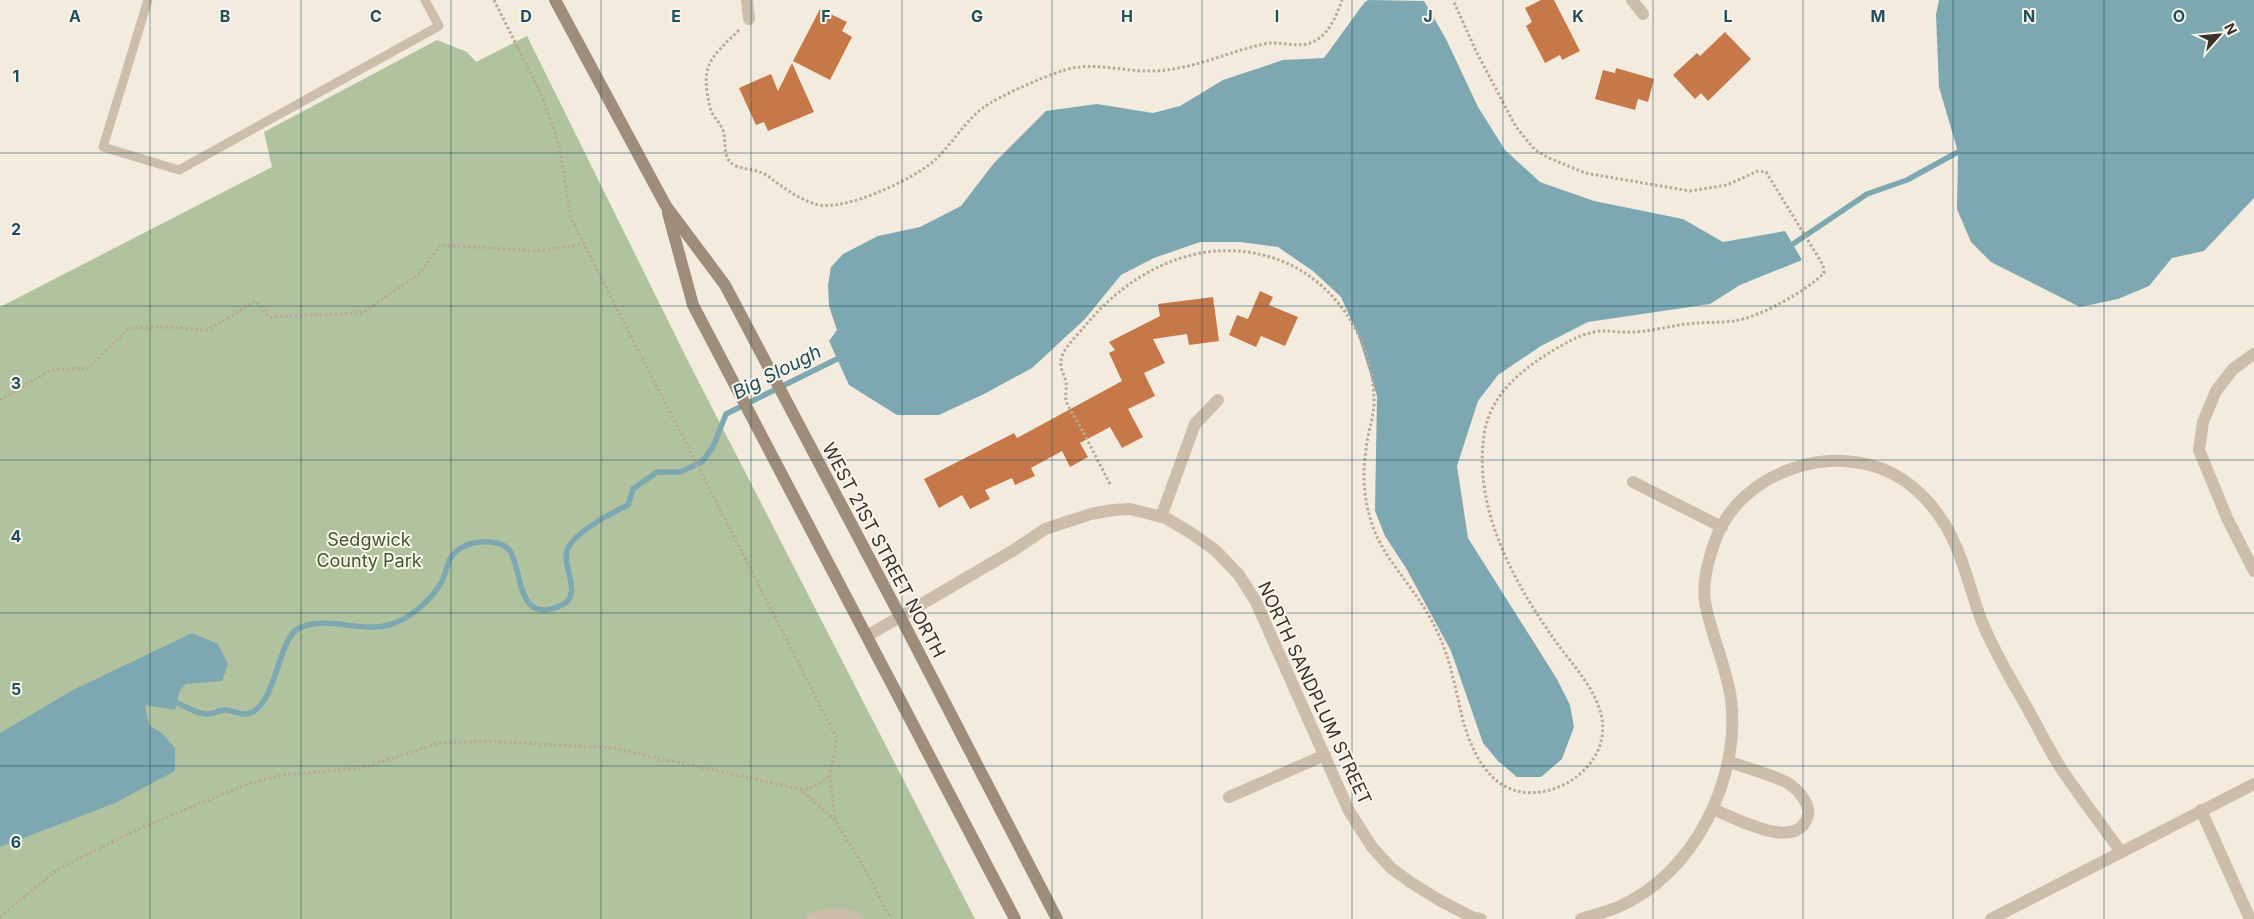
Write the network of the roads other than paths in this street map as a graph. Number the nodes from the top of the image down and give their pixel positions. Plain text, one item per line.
1 (148, 0) edge
2 (426, 0) edge
3 (555, 0) edge
4 (747, 0) edge
5 (1632, 0) edge
6 (1644, 14) dead end
7 (749, 19) road end
8 (666, 206) junction
9 (2254, 354) edge
10 (1218, 400) dead end
11 (1634, 482) dead end
12 (1161, 517) junction
13 (1722, 527) junction
14 (2254, 571) edge
15 (900, 616) junction
16 (867, 636) junction
17 (1325, 755) junction
18 (1728, 761) junction
19 (2254, 784) edge
20 (1229, 797) dead end
21 (1713, 808) junction
22 (2201, 810) junction
23 (2120, 852) junction
24 (812, 919) edge
25 (856, 919) edge
26 (1015, 919) edge
27 (1057, 919) edge
28 (1479, 919) edge
29 (1581, 919) edge
30 (1991, 919) edge
31 (2250, 919) edge

1 - 2 lane
3 - 8 main road, WEST 21ST STREET NORTH
4 - 7 street
5 - 6 street
8 - 15 main road, WEST 21ST STREET NORTH
8 - 16 main road, WEST 21ST STREET NORTH
9 - 14 street
10 - 12 street
11 - 13 street
12 - 15 street, NORTH SANDPLUM STREET
12 - 17 street, NORTH SANDPLUM STREET
13 - 18 street
13 - 23 street
15 - 16 street, NORTH SANDPLUM STREET
15 - 27 main road, WEST 21ST STREET NORTH
16 - 26 main road, WEST 21ST STREET NORTH
17 - 20 street
17 - 28 street, NORTH SANDPLUM STREET
18 - 21 street
18 - 21 street
19 - 22 street
21 - 29 street
22 - 23 street
22 - 31 street
23 - 30 street
24 - 25 street

